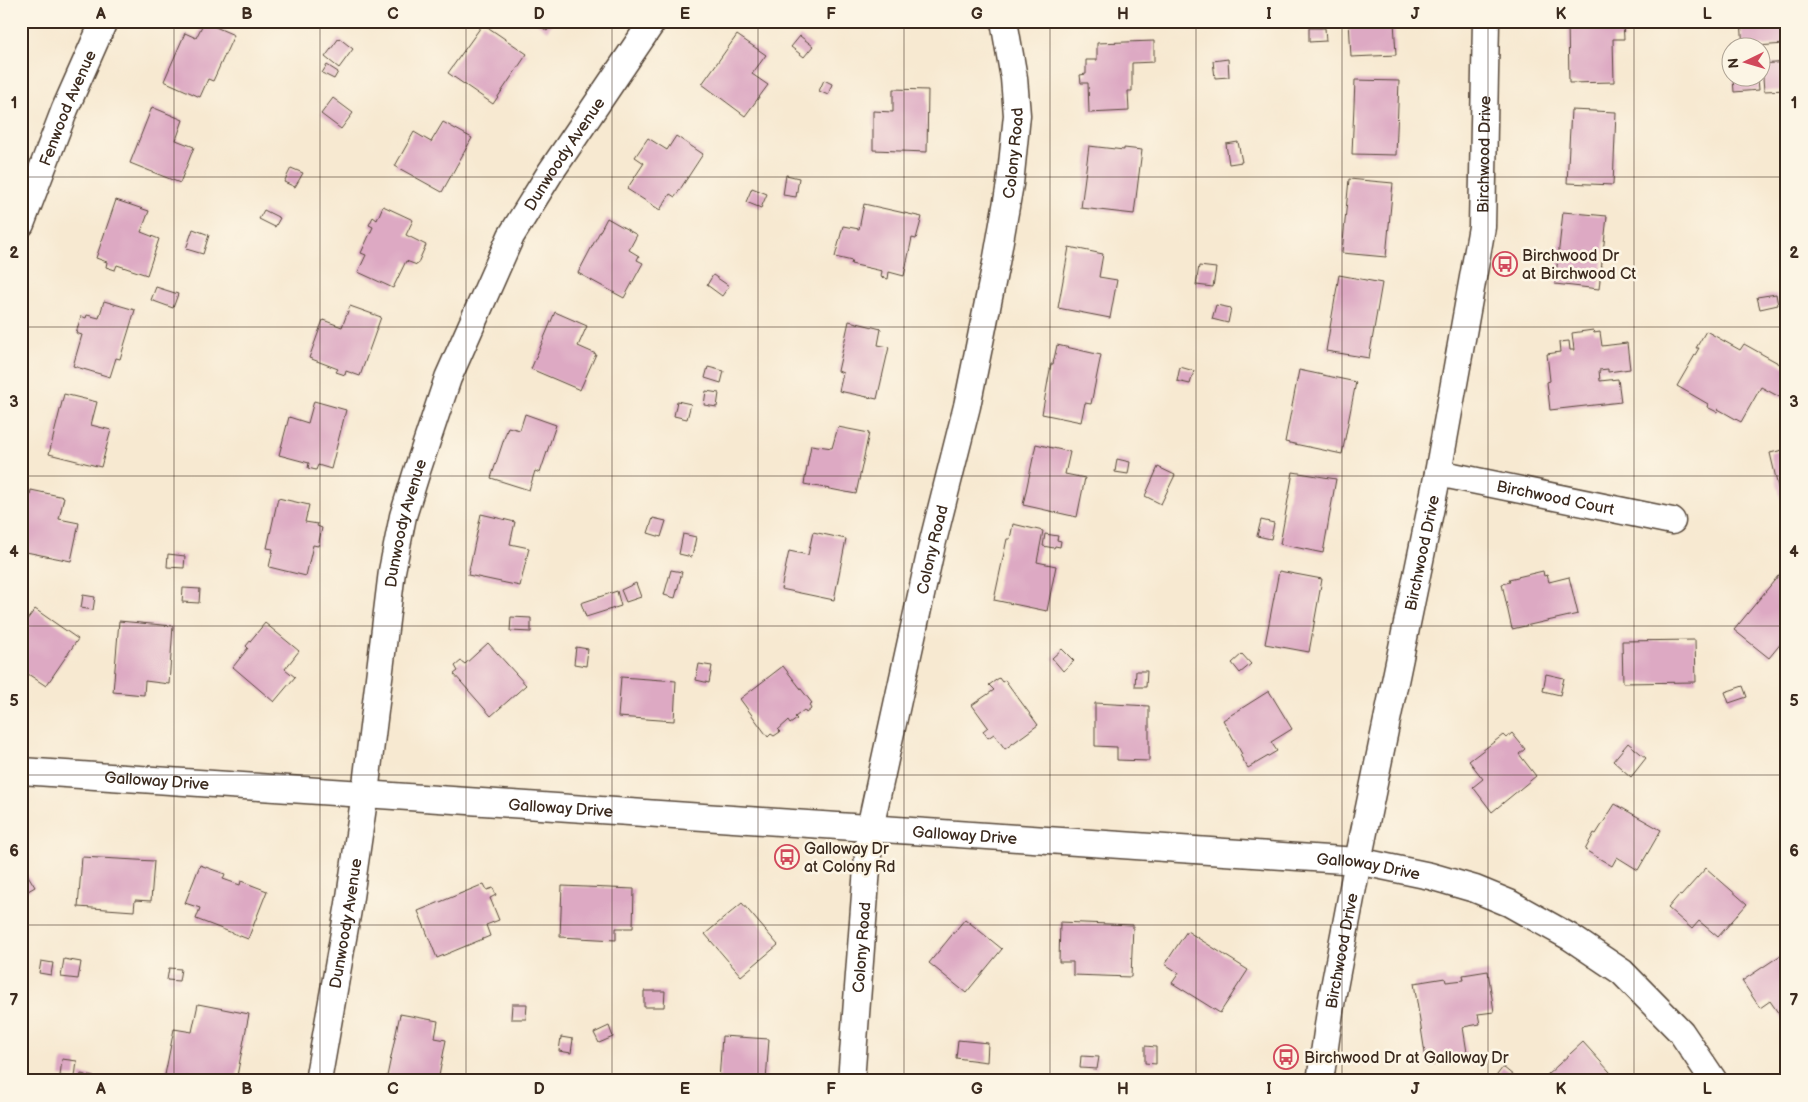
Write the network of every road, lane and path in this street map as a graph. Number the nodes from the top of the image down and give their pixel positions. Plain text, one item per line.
1 (104, 21) edge
2 (654, 21) edge
3 (1004, 21) edge
4 (1486, 21) edge
5 (21, 224) edge
6 (1438, 473) junction
7 (1672, 521) dead end
8 (21, 771) edge
9 (365, 793) junction
10 (870, 828) junction
11 (1358, 860) junction
12 (318, 1081) edge
13 (851, 1081) edge
14 (1320, 1081) edge
15 (1714, 1081) edge

1 - 5 street, Fenwood Avenue
2 - 9 street, Dunwoody Avenue
3 - 10 street, Colony Road
4 - 6 street, Birchwood Drive
6 - 7 street, Birchwood Court
6 - 11 street, Birchwood Drive
8 - 9 street, Galloway Drive
9 - 10 street, Galloway Drive
9 - 12 street, Dunwoody Avenue
10 - 11 street, Galloway Drive
10 - 13 street, Colony Road
11 - 14 street, Birchwood Drive
11 - 15 street, Galloway Drive

